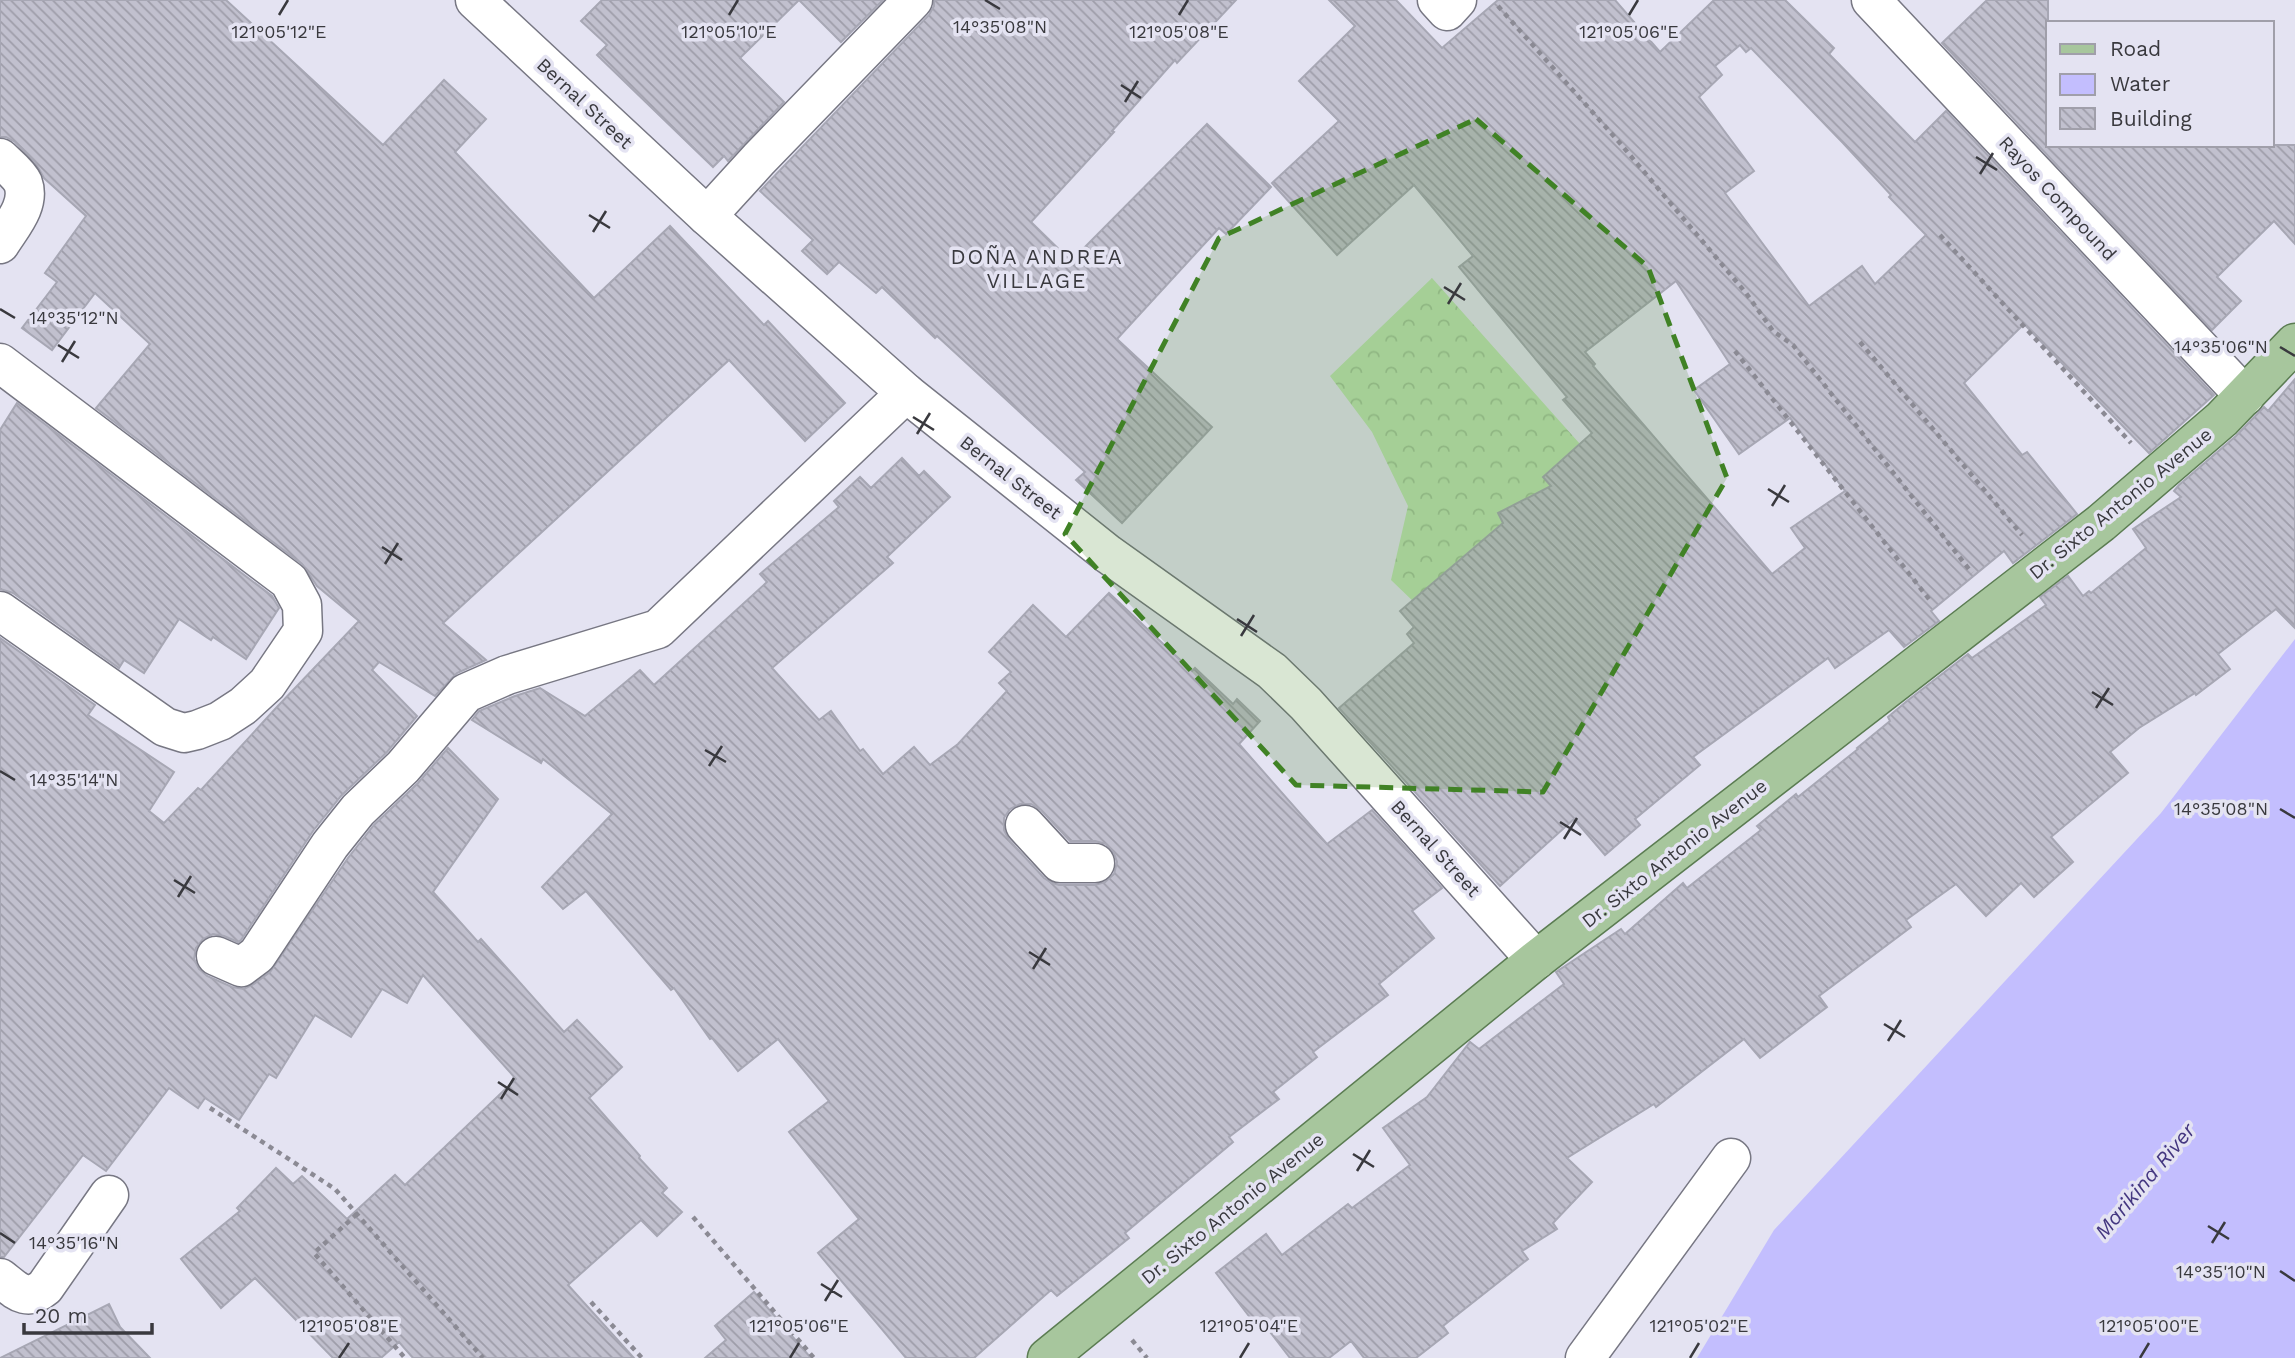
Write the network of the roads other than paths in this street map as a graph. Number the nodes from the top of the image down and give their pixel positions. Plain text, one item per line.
1 (475, 0) edge
2 (913, 0) edge
3 (1437, 0) edge
4 (1457, 0) edge
5 (1871, 0) edge
6 (0, 158) edge
7 (708, 216) junction
8 (0, 244) edge
9 (2295, 343) edge
10 (0, 363) edge
11 (906, 393) junction
12 (2245, 396) junction
13 (0, 611) edge
14 (1026, 825) dead end
15 (1095, 863) dead end
16 (216, 956) dead end
17 (1536, 960) junction
18 (1731, 1158) dead end
19 (109, 1195) dead end
20 (0, 1278) edge
21 (1047, 1358) edge
22 (1585, 1358) edge

1 - 7 street, Bernal Street
2 - 7 street
3 - 4 street
5 - 12 street, Rayos Compound
6 - 8 street
7 - 11 street, Bernal Street
9 - 12 main road, Dr. Sixto Antonio Avenue
10 - 13 street
11 - 16 street
11 - 17 street, Bernal Street
12 - 17 main road, Dr. Sixto Antonio Avenue
14 - 15 street
17 - 21 main road, Dr. Sixto Antonio Avenue
18 - 22 street
19 - 20 street

